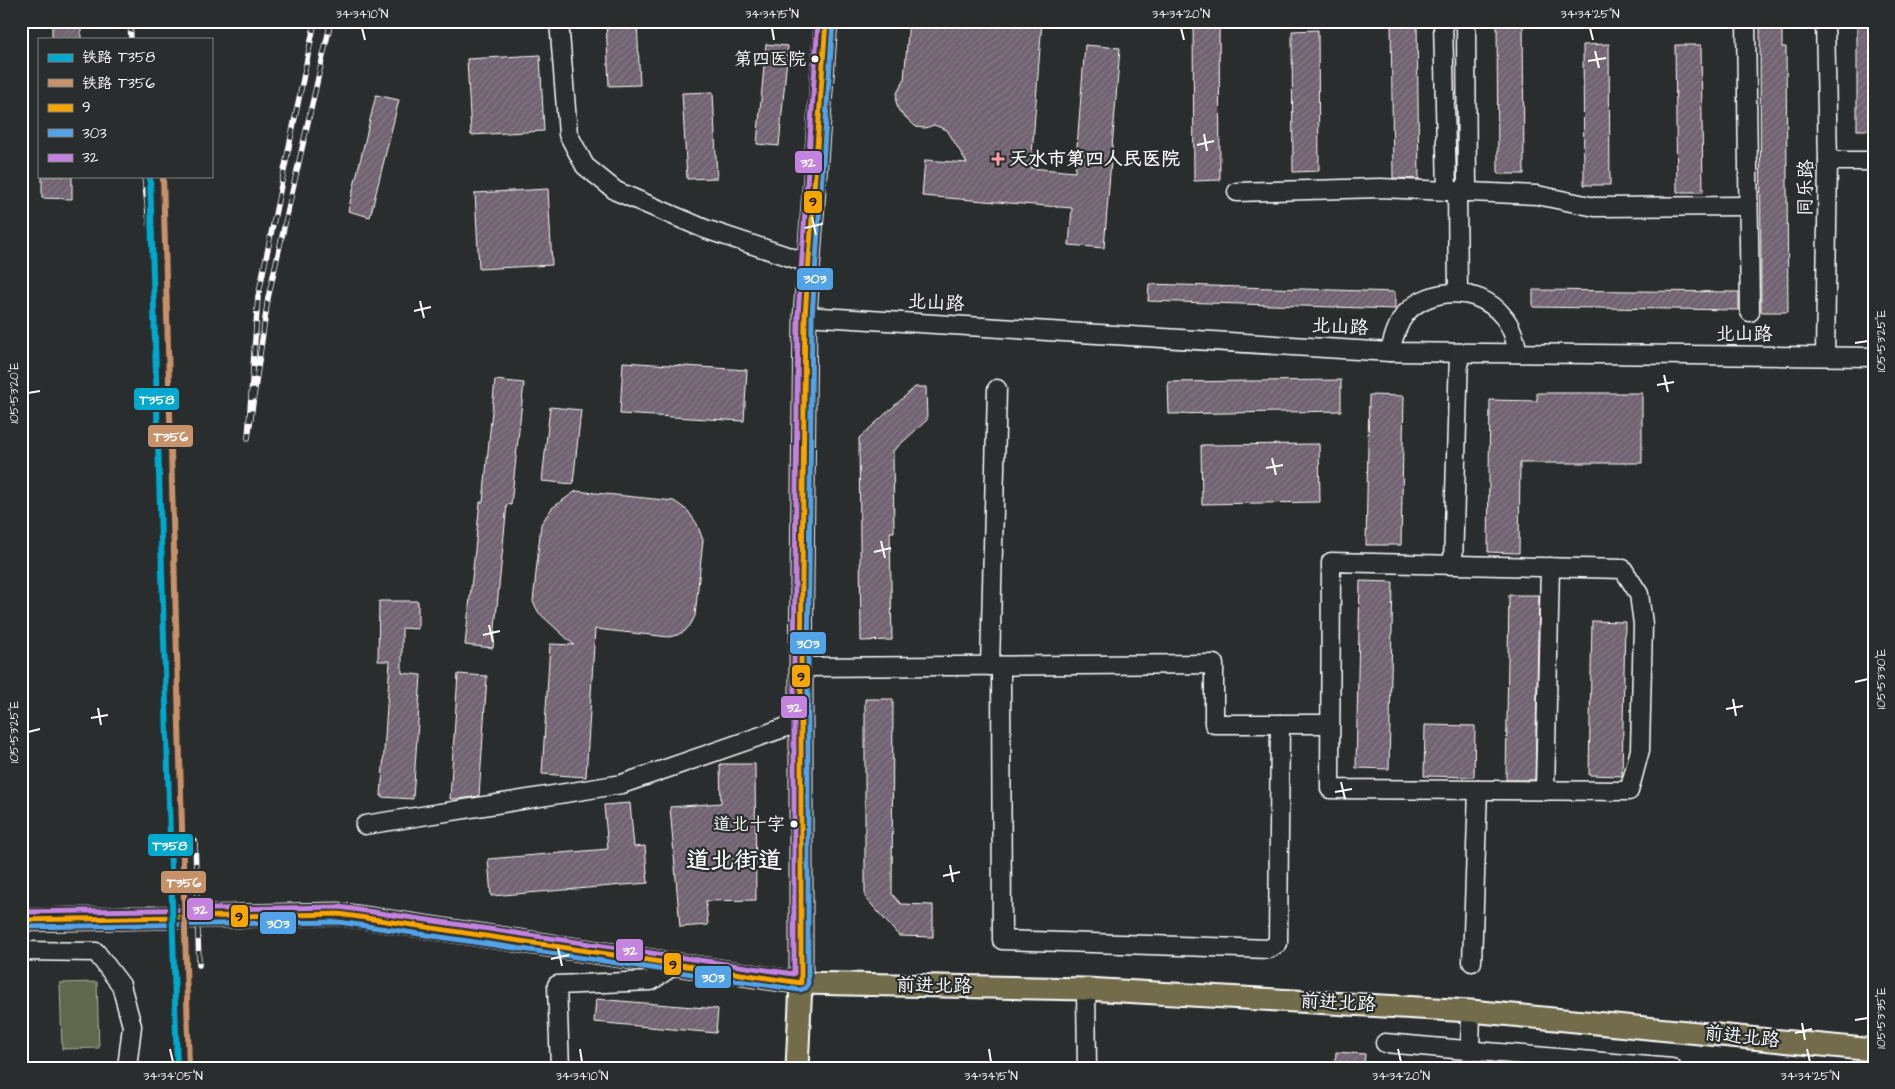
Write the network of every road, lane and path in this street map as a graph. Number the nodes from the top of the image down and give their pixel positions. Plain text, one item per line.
1 (559, 21) edge
2 (826, 21) edge
3 (1443, 21) edge
4 (1466, 21) edge
5 (1746, 21) edge
6 (1825, 21) edge
7 (1828, 161) junction
8 (1874, 161) edge
9 (1457, 191) junction
10 (1237, 192) dead end
11 (1748, 206) junction
12 (808, 263) junction
13 (1458, 293) junction
14 (1750, 312) dead end
15 (805, 316) junction
16 (1390, 352) junction
17 (1460, 353) junction
18 (1518, 354) junction
19 (1825, 356) junction
20 (1874, 357) edge
21 (997, 389) dead end
22 (1453, 565) junction
23 (1550, 567) junction
24 (996, 666) junction
25 (800, 667) junction
26 (801, 722) junction
27 (1280, 724) junction
28 (1330, 724) junction
29 (1478, 790) junction
30 (1545, 791) junction
31 (365, 825) dead end
32 (21, 920) edge
33 (21, 951) edge
34 (1472, 962) dead end
35 (676, 964) junction
36 (801, 983) junction
37 (1086, 989) junction
38 (1471, 1010) junction
39 (1384, 1043) dead end
40 (1470, 1050) junction
41 (1874, 1050) edge
42 (127, 1068) edge
43 (560, 1068) edge
44 (797, 1068) edge
45 (1087, 1068) edge
46 (1672, 1068) edge

1 - 12 street
2 - 12 main road
3 - 9 street
4 - 9 street
5 - 11 street
6 - 7 street, 同乐路
7 - 8 street
7 - 19 street, 同乐路
9 - 10 street
9 - 11 street
9 - 13 street
11 - 14 street
12 - 15 main road
13 - 16 street
13 - 18 street
15 - 16 street, 北山路
15 - 25 main road
16 - 17 street, 北山路
17 - 18 street, 北山路
17 - 22 street
18 - 19 street, 北山路
19 - 20 street, 北山路
21 - 24 street
22 - 23 street
22 - 28 street
23 - 30 street
23 - 30 street
24 - 25 street
24 - 27 street
24 - 27 street
25 - 26 main road
26 - 31 street
26 - 36 main road
27 - 28 street
28 - 29 street
29 - 30 street
29 - 34 street
32 - 35 main road, 前进北路
33 - 42 street
35 - 36 main road, 前进北路
35 - 43 street
36 - 37 main road, 前进北路
36 - 44 main road
37 - 38 main road, 前进北路
37 - 45 street
38 - 40 street
38 - 41 main road, 前进北路
39 - 40 street
40 - 46 street

